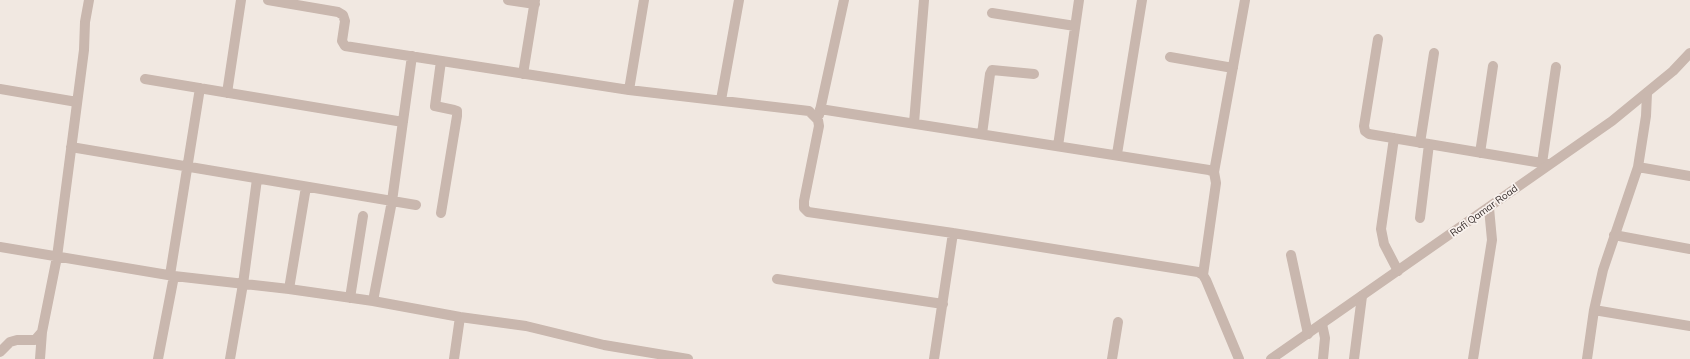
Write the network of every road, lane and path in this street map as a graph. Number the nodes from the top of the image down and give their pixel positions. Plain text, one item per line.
1 (89, 0) edge
2 (241, 0) edge
3 (268, 0) edge
4 (508, 0) edge
5 (644, 0) edge
6 (739, 0) edge
7 (844, 0) edge
8 (924, 0) edge
9 (1079, 0) edge
10 (1142, 0) edge
11 (1245, 0) edge
12 (535, 2) edge
13 (992, 13) dead end
14 (1075, 26) junction
15 (1378, 39) dead end
16 (1434, 52) dead end
17 (1690, 53) edge
18 (412, 56) junction
19 (1170, 57) dead end
20 (441, 61) junction
21 (1493, 66) dead end
22 (1556, 67) dead end
23 (1233, 68) junction
24 (523, 74) junction
25 (1034, 74) dead end
26 (145, 79) dead end
27 (200, 88) junction
28 (0, 90) edge
29 (629, 90) junction
30 (227, 92) junction
31 (1647, 93) junction
32 (720, 100) junction
33 (77, 102) junction
34 (820, 109) junction
35 (818, 120) junction
36 (403, 122) junction
37 (914, 123) junction
38 (982, 134) junction
39 (1394, 138) junction
40 (1425, 144) junction
41 (1058, 146) junction
42 (71, 147) junction
43 (1480, 153) junction
44 (1117, 154) junction
45 (1545, 164) junction
46 (187, 167) junction
47 (1638, 167) junction
48 (1214, 172) junction
49 (1690, 176) edge
50 (257, 179) junction
51 (306, 187) junction
52 (392, 201) junction
53 (416, 205) dead end
54 (1489, 208) junction
55 (442, 213) dead end
56 (363, 216) dead end
57 (1420, 218) dead end
58 (953, 233) junction
59 (1614, 235) junction
60 (0, 247) edge
61 (1690, 249) edge
62 (1291, 255) dead end
63 (57, 257) junction
64 (1398, 271) junction
65 (1203, 275) junction
66 (172, 276) junction
67 (777, 279) dead end
68 (243, 284) junction
69 (289, 289) junction
70 (1362, 296) junction
71 (350, 298) junction
72 (373, 301) junction
73 (942, 304) junction
74 (1594, 310) junction
75 (460, 317) junction
76 (1118, 322) dead end
77 (1322, 324) junction
78 (1690, 326) edge
79 (42, 332) junction
80 (1308, 334) junction
81 (0, 352) edge
82 (40, 359) edge
83 (158, 359) edge
84 (230, 359) edge
85 (454, 359) edge
86 (688, 359) edge
87 (934, 359) edge
88 (1112, 359) edge
89 (1239, 359) edge
90 (1271, 359) edge
91 (1323, 359) edge
92 (1354, 359) edge
93 (1473, 359) edge
94 (1587, 359) edge

1 - 33 street
2 - 30 street
3 - 18 street
4 - 12 street
5 - 29 street
6 - 32 street
7 - 34 street
8 - 37 street
9 - 14 street
10 - 44 street
11 - 23 street
12 - 24 street
13 - 14 street
14 - 41 street
15 - 39 street
16 - 40 street
17 - 31 street, Rafi Qamar Road
18 - 20 street
18 - 36 street
19 - 23 street
20 - 24 street
20 - 55 street
21 - 43 street
22 - 45 street
23 - 48 street
24 - 29 street
25 - 38 street
26 - 27 street
27 - 30 street
27 - 46 street
28 - 33 street
29 - 32 street
30 - 36 street
31 - 45 street, Rafi Qamar Road
31 - 47 street
32 - 35 street
33 - 42 street
34 - 35 street
34 - 37 street
35 - 58 street
36 - 52 street
37 - 38 street
38 - 41 street
39 - 40 street
39 - 64 street
40 - 43 street
40 - 57 street
41 - 44 street
42 - 46 street
42 - 63 street
43 - 45 street
44 - 48 street
45 - 54 street, Rafi Qamar Road
46 - 50 street
46 - 66 street
47 - 49 street
47 - 59 street
48 - 65 street
50 - 51 street
50 - 68 street
51 - 52 street
51 - 69 street
52 - 53 street
52 - 72 street
54 - 64 street, Rafi Qamar Road
54 - 93 street
56 - 71 street
58 - 65 street
58 - 73 street
59 - 61 street
59 - 74 street
60 - 63 street
62 - 80 street
63 - 66 street
63 - 79 street
64 - 70 street, Rafi Qamar Road
65 - 89 street
66 - 68 street
66 - 83 street
67 - 73 street
68 - 69 street
68 - 84 street
69 - 71 street
70 - 77 street, Rafi Qamar Road
70 - 92 street
71 - 72 street
72 - 75 street
73 - 87 street
74 - 78 street
74 - 94 street
75 - 85 street
75 - 86 street
76 - 88 street
77 - 80 street, Rafi Qamar Road
77 - 91 street
79 - 81 street
79 - 82 street
80 - 90 street, Rafi Qamar Road

